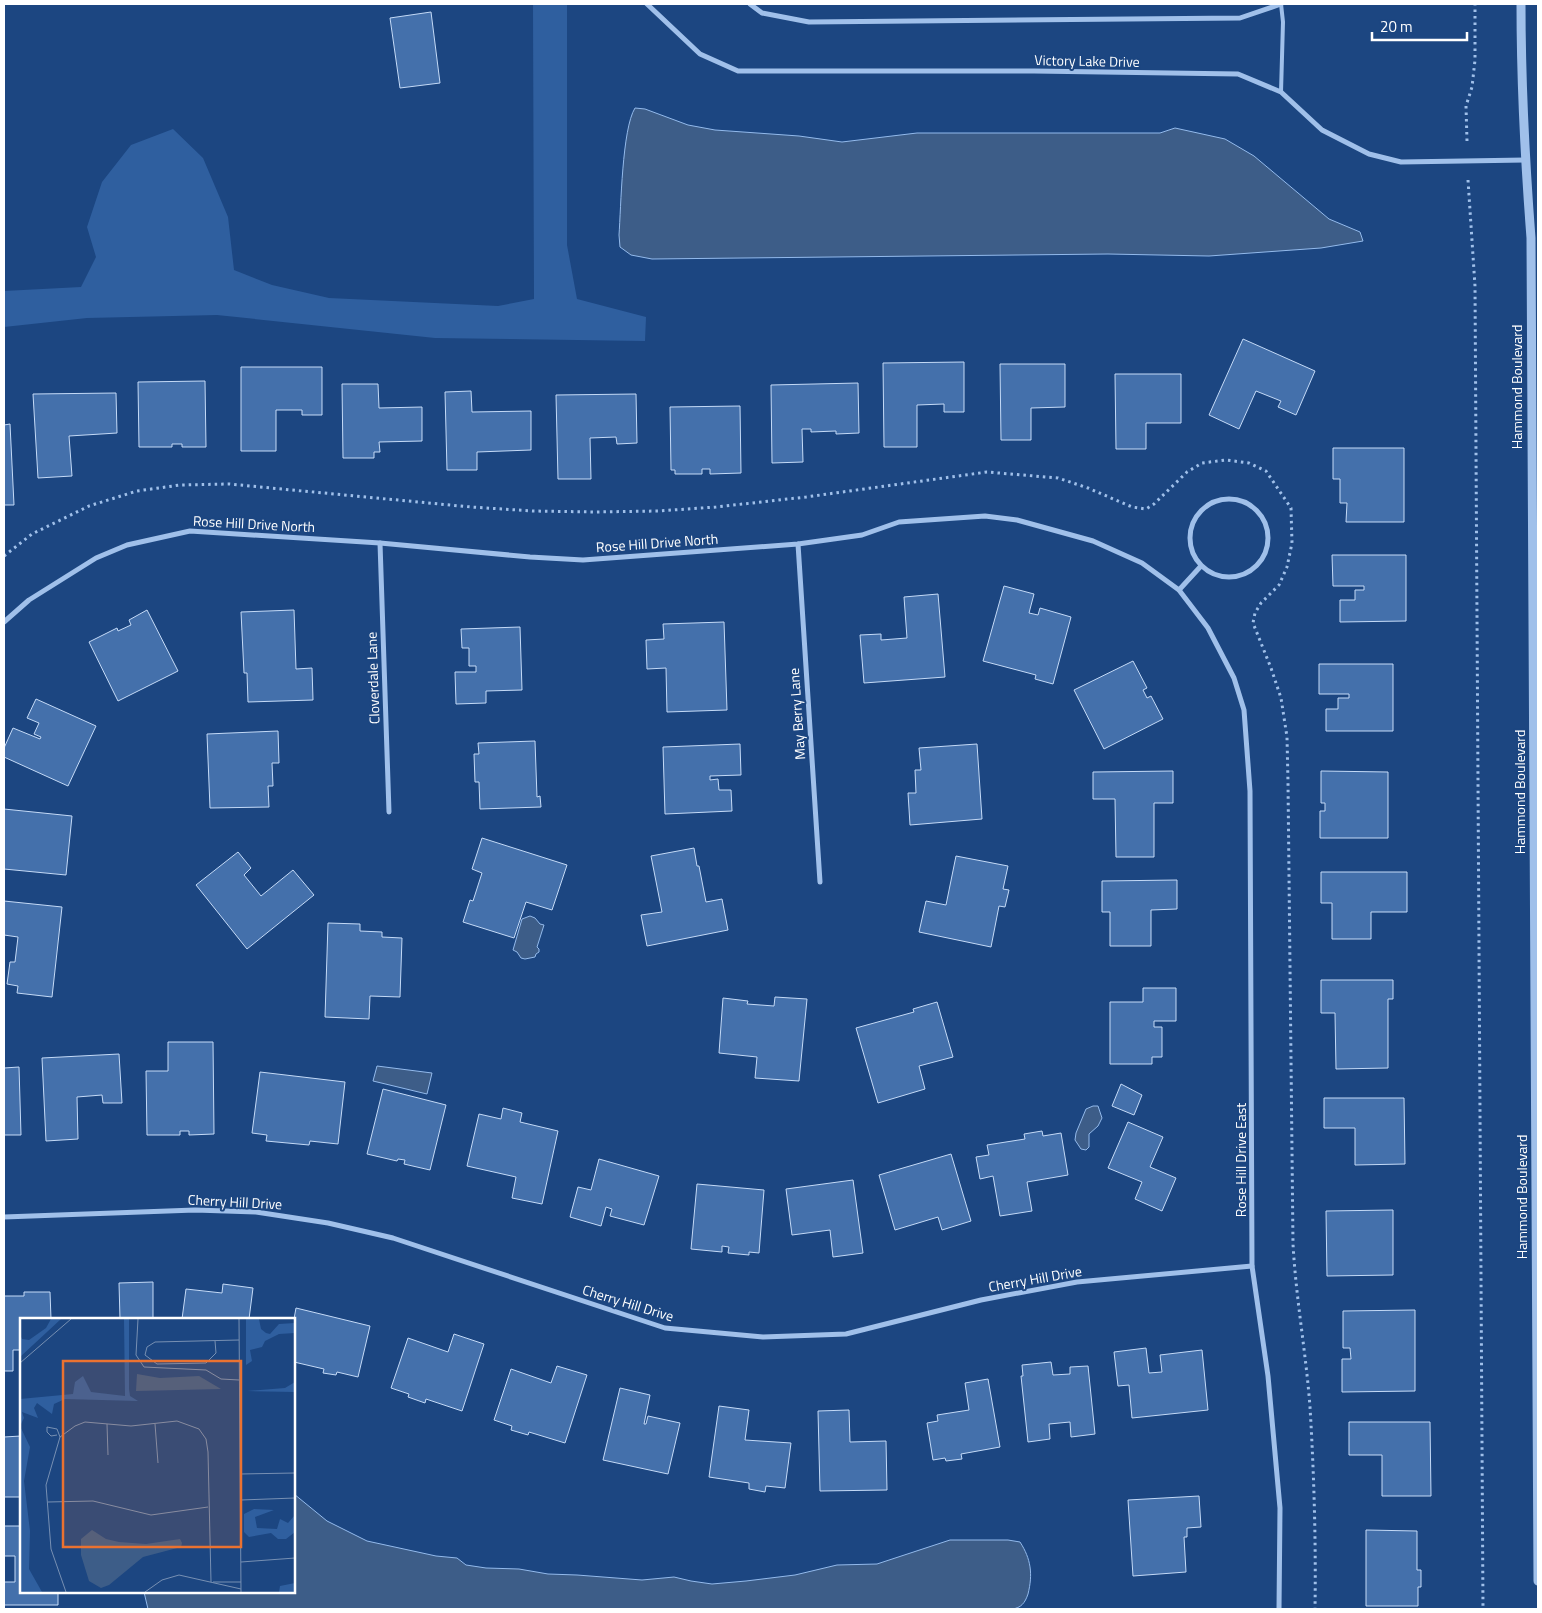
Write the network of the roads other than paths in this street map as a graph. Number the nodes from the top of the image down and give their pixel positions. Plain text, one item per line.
1 (647, 4) edge
2 (750, 4) edge
3 (1281, 4) edge
4 (1520, 4) edge
5 (1281, 92) junction
6 (1525, 160) junction
7 (380, 543) junction
8 (798, 544) junction
9 (1201, 566) junction
10 (1179, 590) junction
11 (4, 622) edge
12 (1244, 710) joint
13 (388, 812) dead end
14 (820, 882) dead end
15 (1536, 982) edge
16 (1537, 1199) edge
17 (4, 1216) edge
18 (1252, 1266) junction
19 (1538, 1581) edge
20 (1279, 1609) edge

1 - 5 street, Victory Lake Drive
2 - 3 street
3 - 5 lane
4 - 6 street, Hammond Boulevard
5 - 6 street, Victory Lake Drive
6 - 15 street, Hammond Boulevard
7 - 8 street, Rose Hill Drive North
7 - 11 street, Rose Hill Drive North
7 - 13 street, Cloverdale Lane
8 - 10 street, Rose Hill Drive North
8 - 14 street, May Berry Lane
9 - 9 street
9 - 10 street
10 - 12 street, Rose Hill Drive North
12 - 18 street, Rose Hill Drive East
15 - 16 street, Hammond Boulevard
16 - 19 street, Hammond Boulevard
17 - 18 street, Cherry Hill Drive
18 - 20 street, Rose Hill Drive East

